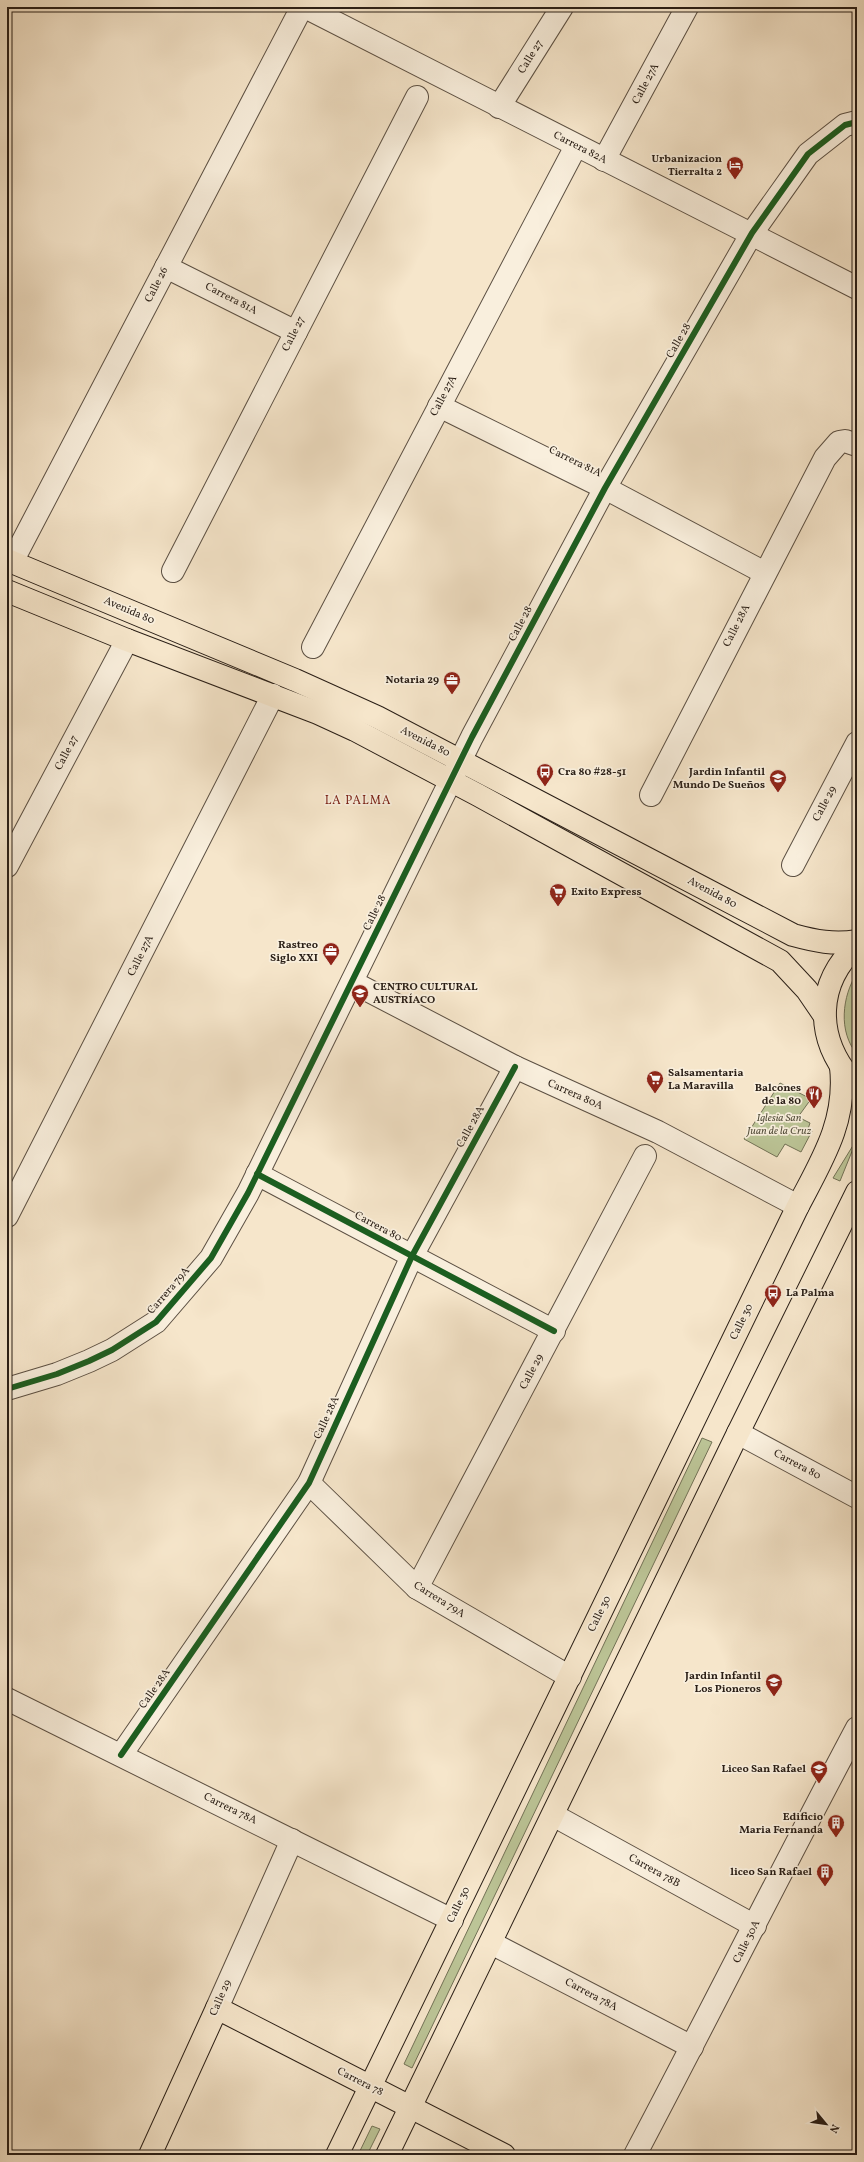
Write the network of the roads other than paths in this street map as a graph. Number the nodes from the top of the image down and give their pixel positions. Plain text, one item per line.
1 (304, 7) edge
2 (562, 7) edge
3 (687, 7) edge
4 (417, 97) dead end
5 (499, 107) junction
6 (857, 122) edge
7 (576, 146) junction
8 (604, 160) junction
9 (752, 233) junction
10 (166, 267) junction
11 (857, 288) edge
12 (296, 332) junction
13 (439, 406) junction
14 (857, 445) edge
15 (605, 488) junction
16 (10, 561) edge
17 (173, 571) dead end
18 (765, 573) junction
19 (7, 591) edge
20 (127, 640) junction
21 (313, 647) dead end
22 (273, 695) junction
23 (857, 743) edge
24 (461, 760) junction
25 (451, 781) junction
26 (651, 795) dead end
27 (793, 865) dead end
28 (7, 866) edge
29 (857, 941) edge
30 (857, 946) edge
31 (352, 982) junction
32 (824, 1015) junction
33 (515, 1067) junction
34 (841, 1067) junction
35 (857, 1084) edge
36 (645, 1156) dead end
37 (257, 1174) junction
38 (857, 1192) edge
39 (798, 1206) junction
40 (7, 1216) edge
41 (412, 1256) junction
42 (554, 1331) junction
43 (7, 1389) edge
44 (738, 1433) junction
45 (309, 1483) junction
46 (857, 1497) edge
47 (417, 1588) junction
48 (570, 1677) junction
49 (7, 1698) edge
50 (857, 1728) edge
51 (121, 1755) junction
52 (553, 1815) junction
53 (292, 1840) junction
54 (452, 1920) junction
55 (755, 1926) junction
56 (491, 1943) junction
57 (216, 2008) junction
58 (692, 2047) junction
59 (371, 2088) junction
60 (411, 2109) junction
61 (150, 2155) edge
62 (337, 2155) edge
63 (387, 2155) edge
64 (504, 2155) edge
65 (635, 2155) edge

1 - 5 street, Carrera 82A
1 - 10 street, Calle 26
2 - 5 street, Calle 27
3 - 8 street, Calle 27A
4 - 12 street, Calle 27
5 - 7 street, Carrera 82A
6 - 9 street, Calle 28
7 - 8 street, Carrera 82A
7 - 13 street, Calle 27A
8 - 9 street, Carrera 82A
9 - 11 street, Carrera 82A
9 - 15 street, Calle 28
10 - 12 street, Carrera 81A
10 - 16 street, Calle 26
12 - 17 street, Calle 27
13 - 15 street, Carrera 81A
13 - 21 street, Calle 27A
14 - 18 street, Calle 28A
15 - 18 street, Carrera 81A
15 - 24 street, Calle 28
16 - 24 main road, Avenida 80
18 - 26 street, Calle 28A
19 - 20 main road, Avenida 80
20 - 22 main road, Avenida 80
20 - 28 street, Calle 27
22 - 25 main road, Avenida 80
22 - 40 street, Calle 27A
23 - 27 street, Calle 29
24 - 25 street, Calle 28
24 - 29 main road, Avenida 80
25 - 31 street, Calle 28
25 - 32 main road, Avenida 80
30 - 32 main road
31 - 33 street, Carrera 80A
31 - 37 street, Calle 28
32 - 34 main road
33 - 39 street, Carrera 80A
33 - 41 street, Calle 28A
34 - 35 main road
34 - 39 main road, Calle 30
36 - 42 street, Calle 29
37 - 41 street, Carrera 80
37 - 43 street, Carrera 79A
38 - 44 main road
39 - 48 main road, Calle 30
41 - 42 street, Carrera 80
41 - 45 street, Calle 28A
42 - 47 street, Calle 29
44 - 46 street, Carrera 80
44 - 52 main road
45 - 47 street, Carrera 79A
45 - 51 street, Calle 28A
47 - 48 street, Carrera 79A
48 - 54 main road, Calle 30
49 - 51 street, Carrera 78A
50 - 55 street, Calle 30A
51 - 53 street, Carrera 78A
52 - 55 street, Carrera 78B
52 - 56 main road
53 - 54 street, Carrera 78A
53 - 57 street, Calle 29
54 - 59 main road, Calle 30
55 - 58 street, Calle 30A
56 - 58 street, Carrera 78A
56 - 60 main road
57 - 59 main road, Carrera 78
57 - 61 main road, Calle 29
58 - 65 street, Calle 30A
59 - 60 main road, Carrera 78
59 - 62 main road, Calle 30
60 - 63 main road
60 - 64 main road, Carrera 78

